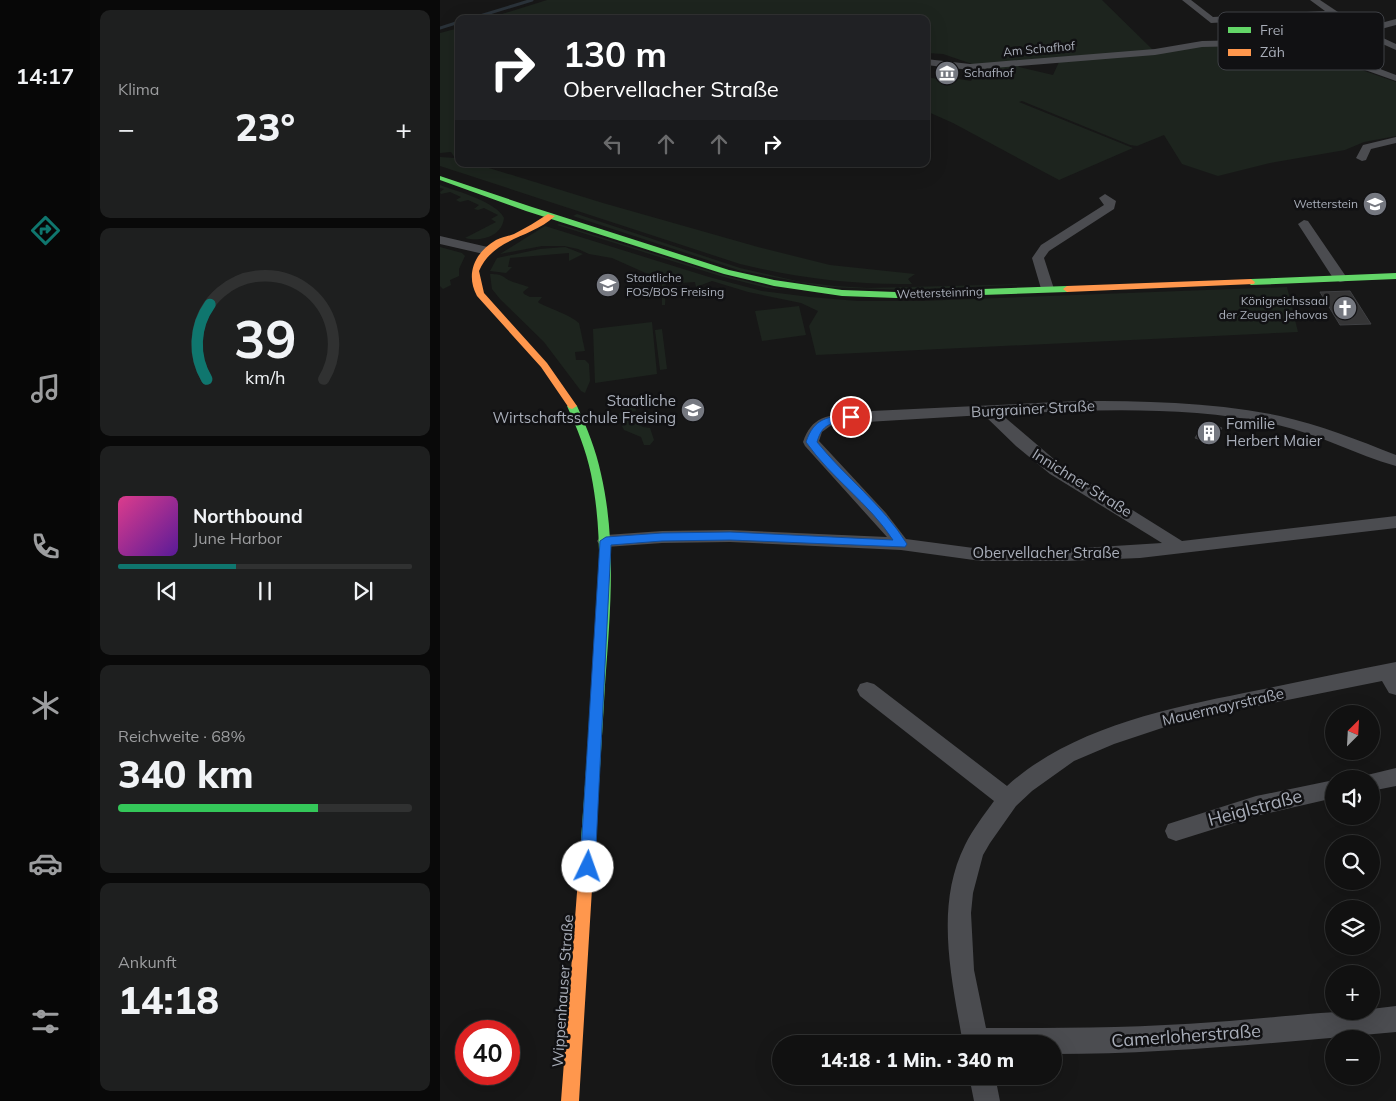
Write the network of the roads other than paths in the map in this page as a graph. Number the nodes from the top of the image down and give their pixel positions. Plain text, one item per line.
1 (1186, 0) edge
2 (1314, 0) edge
3 (1332, 12) edge
4 (1218, 20) edge
5 (1384, 42) edge
6 (1218, 44) edge
7 (1396, 47) edge
8 (930, 63) edge
9 (1375, 70) edge
10 (1396, 78) edge
11 (1396, 140) edge
12 (1362, 158) dead end
13 (440, 178) edge
14 (489, 195) junction
15 (1105, 198) dead end
16 (515, 215) dead end
17 (546, 215) junction
18 (1304, 224) dead end
19 (440, 240) edge
20 (492, 247) junction
21 (1396, 276) edge
22 (1340, 278) junction
23 (1047, 289) junction
24 (990, 411) junction
25 (1396, 461) edge
26 (1396, 522) edge
27 (606, 541) junction
28 (901, 544) junction
29 (1180, 548) junction
30 (1393, 676) edge
31 (867, 690) dead end
32 (1396, 777) edge
33 (1380, 780) edge
34 (1325, 791) edge
35 (1008, 798) junction
36 (1176, 831) dead end
37 (1396, 1019) edge
38 (974, 1035) edge
39 (1062, 1041) edge
40 (984, 1085) edge
41 (570, 1101) edge
42 (987, 1101) edge

1 - 4 street
2 - 3 street
5 - 7 street
6 - 8 street, Am Schafhof
9 - 10 street, Am Schafhof
11 - 12 street
13 - 14 main road
14 - 16 main road
14 - 17 main road, Wettersteinring
15 - 23 street
17 - 20 main road, Wippenhauser Straße
17 - 23 main road, Wettersteinring
18 - 22 street
19 - 20 street
20 - 27 main road, Wippenhauser Straße
21 - 22 main road, Wettersteinring
22 - 23 main road, Wettersteinring
24 - 25 street, Burgrainer Straße
24 - 28 street, Burgrainer Straße
24 - 29 street, Innichner Straße
26 - 29 street, Obervellacher Straße
27 - 28 street, Obervellacher Straße
27 - 41 main road, Wippenhauser Straße
28 - 29 street, Obervellacher Straße
30 - 35 street, Mauermayrstraße
31 - 35 street
32 - 33 street
34 - 36 street, Heiglstraße
35 - 38 street, Mauermayrstraße
37 - 39 street, Camerloherstraße
40 - 42 street

